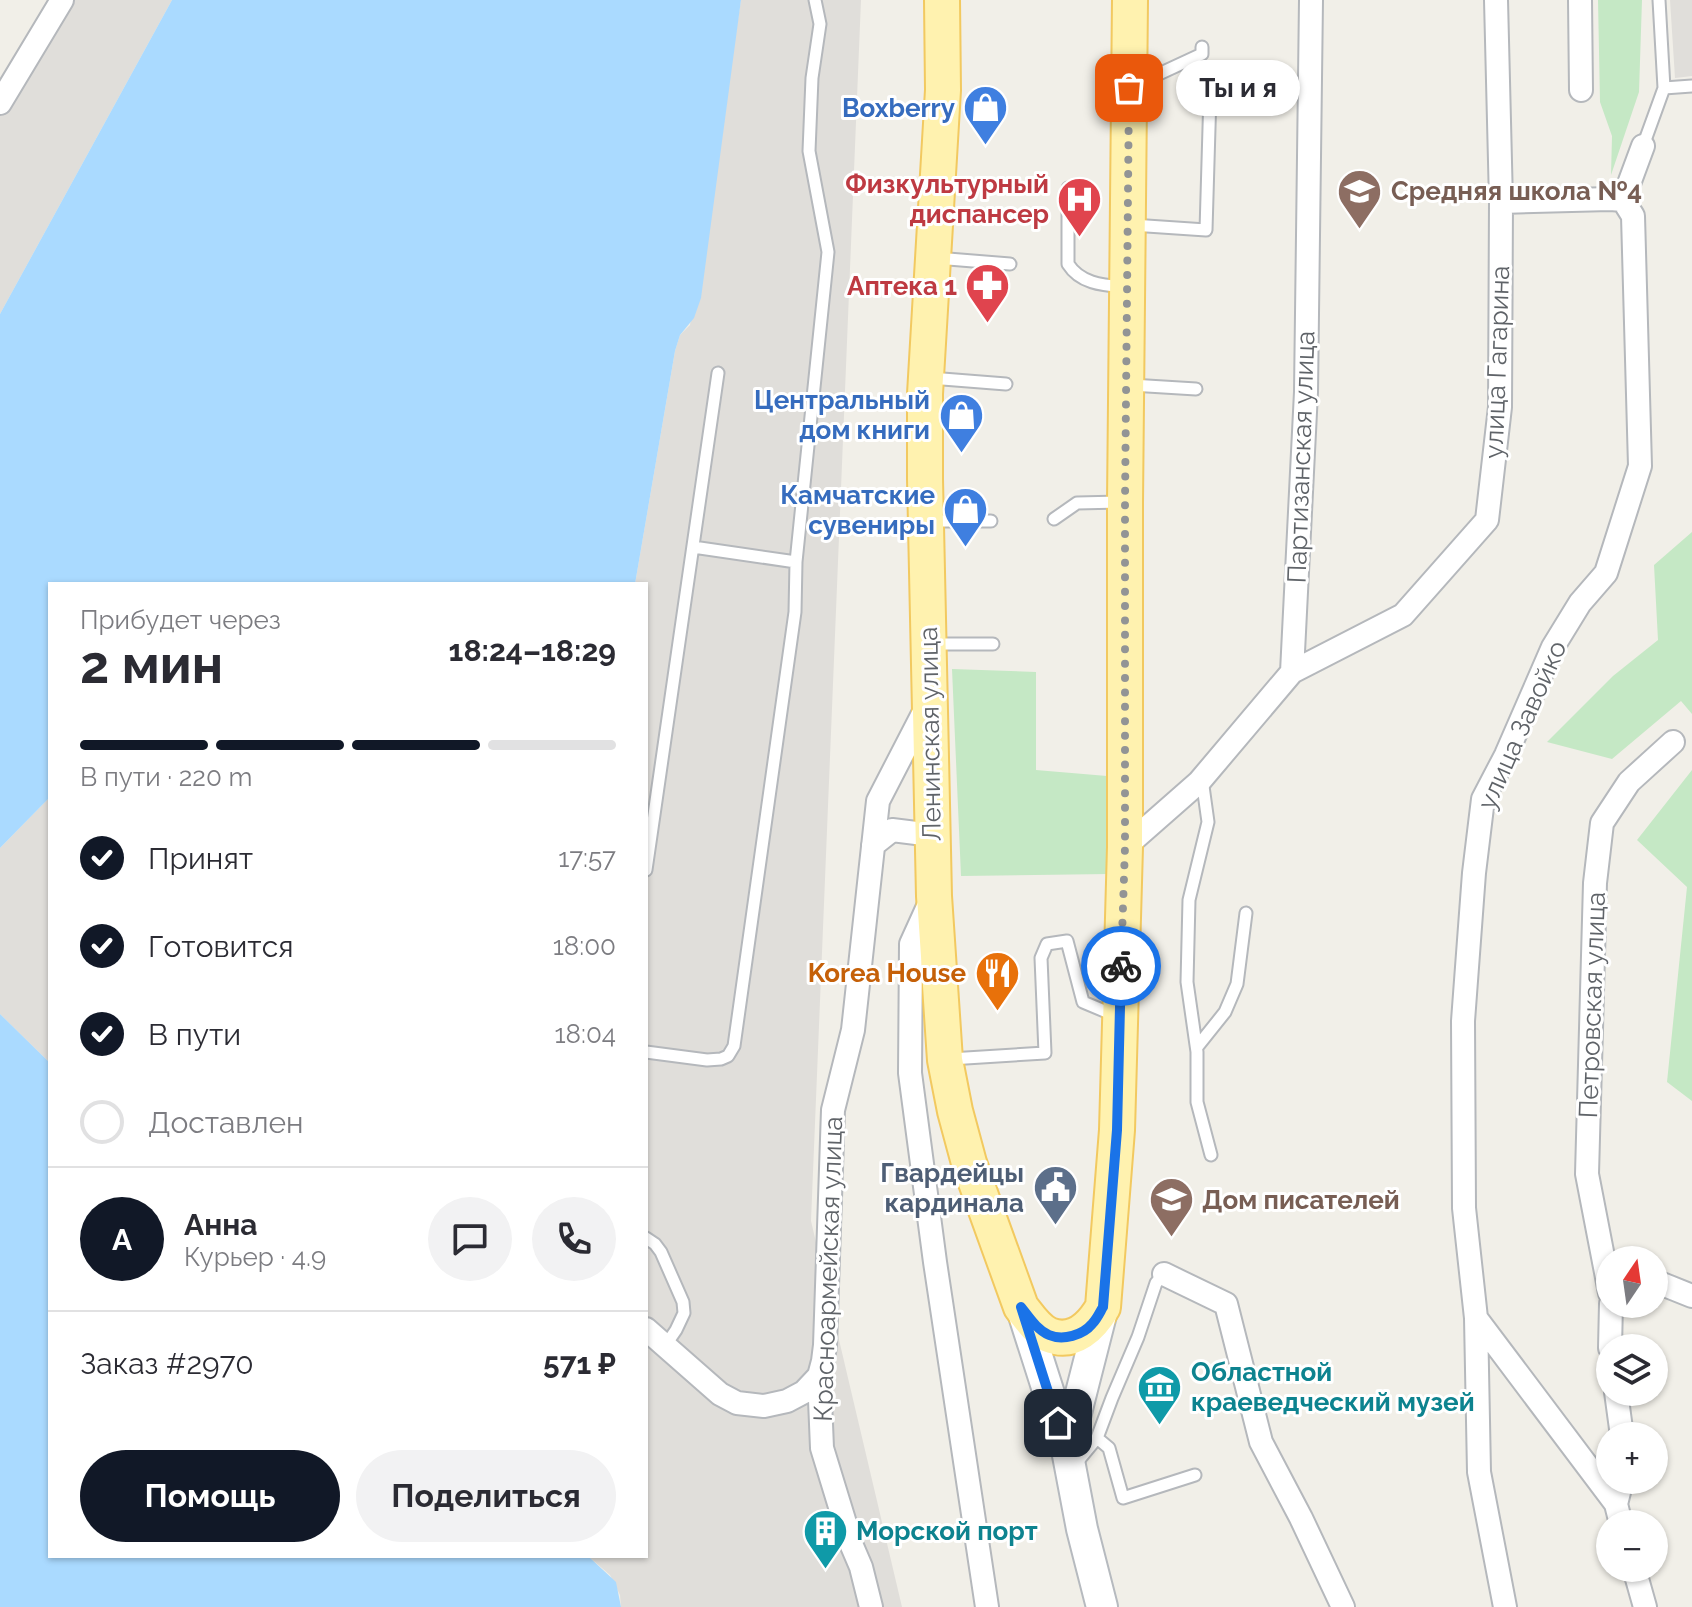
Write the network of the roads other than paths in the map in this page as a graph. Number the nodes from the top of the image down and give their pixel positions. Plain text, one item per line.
1 (62, 0) edge
2 (815, 0) edge
3 (942, 0) edge
4 (1130, 0) edge
5 (1311, 0) edge
6 (1496, 0) edge
7 (1580, 0) edge
8 (1659, 0) edge
9 (1202, 47) dead end
10 (1692, 86) edge
11 (1129, 88) junction
12 (1664, 88) junction
13 (1581, 90) dead end
14 (1210, 94) dead end
15 (0, 103) edge
16 (1643, 146) joint
17 (1068, 188) dead end
18 (1623, 200) junction
19 (1501, 202) junction
20 (1128, 224) junction
21 (932, 258) junction
22 (1010, 264) dead end
23 (1127, 287) junction
24 (718, 373) dead end
25 (925, 378) junction
26 (1006, 384) dead end
27 (1126, 385) junction
28 (1196, 389) dead end
29 (1125, 502) junction
30 (1054, 519) dead end
31 (926, 520) junction
32 (991, 521) dead end
33 (693, 547) junction
34 (796, 562) junction
35 (929, 644) junction
36 (993, 644) dead end
37 (1292, 672) junction
38 (930, 701) junction
39 (1673, 742) dead end
40 (1202, 778) junction
41 (932, 835) junction
42 (873, 845) junction
43 (1125, 847) junction
44 (648, 856) edge
45 (934, 896) junction
46 (1246, 913) dead end
47 (1120, 1018) junction
48 (1197, 1047) junction
49 (648, 1052) edge
50 (945, 1060) junction
51 (1211, 1155) dead end
52 (648, 1239) edge
53 (1601, 1246) edge
54 (1164, 1274) joint
55 (1668, 1286) edge
56 (1692, 1296) edge
57 (1021, 1307) junction
58 (1103, 1307) junction
59 (1476, 1318) junction
60 (648, 1331) edge
61 (665, 1346) junction
62 (819, 1376) junction
63 (1097, 1438) junction
64 (1069, 1460) junction
65 (1195, 1475) dead end
66 (1616, 1510) edge
67 (1638, 1582) edge
68 (871, 1607) edge
69 (987, 1607) edge
70 (1102, 1607) edge
71 (1343, 1607) edge
72 (1505, 1607) edge
73 (1645, 1607) edge

1 - 15 street
2 - 34 lane
3 - 21 main road, Ленинская улица
4 - 11 main road
5 - 37 street, Партизанская улица
6 - 19 street, улица Гагарина
7 - 13 street
8 - 12 lane
9 - 11 lane
10 - 12 lane
11 - 20 main road
12 - 16 lane
14 - 20 lane
16 - 18 street
17 - 23 lane
18 - 19 street
18 - 59 street, улица Завойко
19 - 37 street, улица Гагарина
20 - 23 main road
21 - 22 lane
21 - 25 main road, Ленинская улица
23 - 27 main road
24 - 33 lane
25 - 26 lane
25 - 31 main road, Ленинская улица
27 - 28 lane
27 - 29 main road
29 - 30 lane
29 - 43 main road
31 - 32 lane
31 - 35 main road, Ленинская улица
33 - 34 lane
33 - 44 lane
34 - 49 lane
35 - 36 lane
35 - 38 main road, Ленинская улица
37 - 40 street
38 - 41 main road, Ленинская улица
38 - 42 street, Красноармейская улица
39 - 53 street, Петровская улица
40 - 43 street
40 - 48 lane
41 - 42 street
41 - 45 main road, Ленинская улица
42 - 62 street, Красноармейская улица
43 - 47 main road
45 - 50 main road, Ленинская улица
45 - 69 street
46 - 48 lane
47 - 50 lane
47 - 58 main road
48 - 51 lane
50 - 57 main road, Ленинская улица
52 - 61 lane
54 - 63 lane
54 - 71 street
55 - 56 street
57 - 58 main road
57 - 64 main road, Ленинская улица
58 - 64 main road, Ленинская улица
59 - 66 street
59 - 72 street, улица Завойко
60 - 61 street
61 - 62 street
62 - 68 street, Красноармейская улица
63 - 64 lane
63 - 65 lane
64 - 70 main road, Ленинская улица
67 - 73 street

